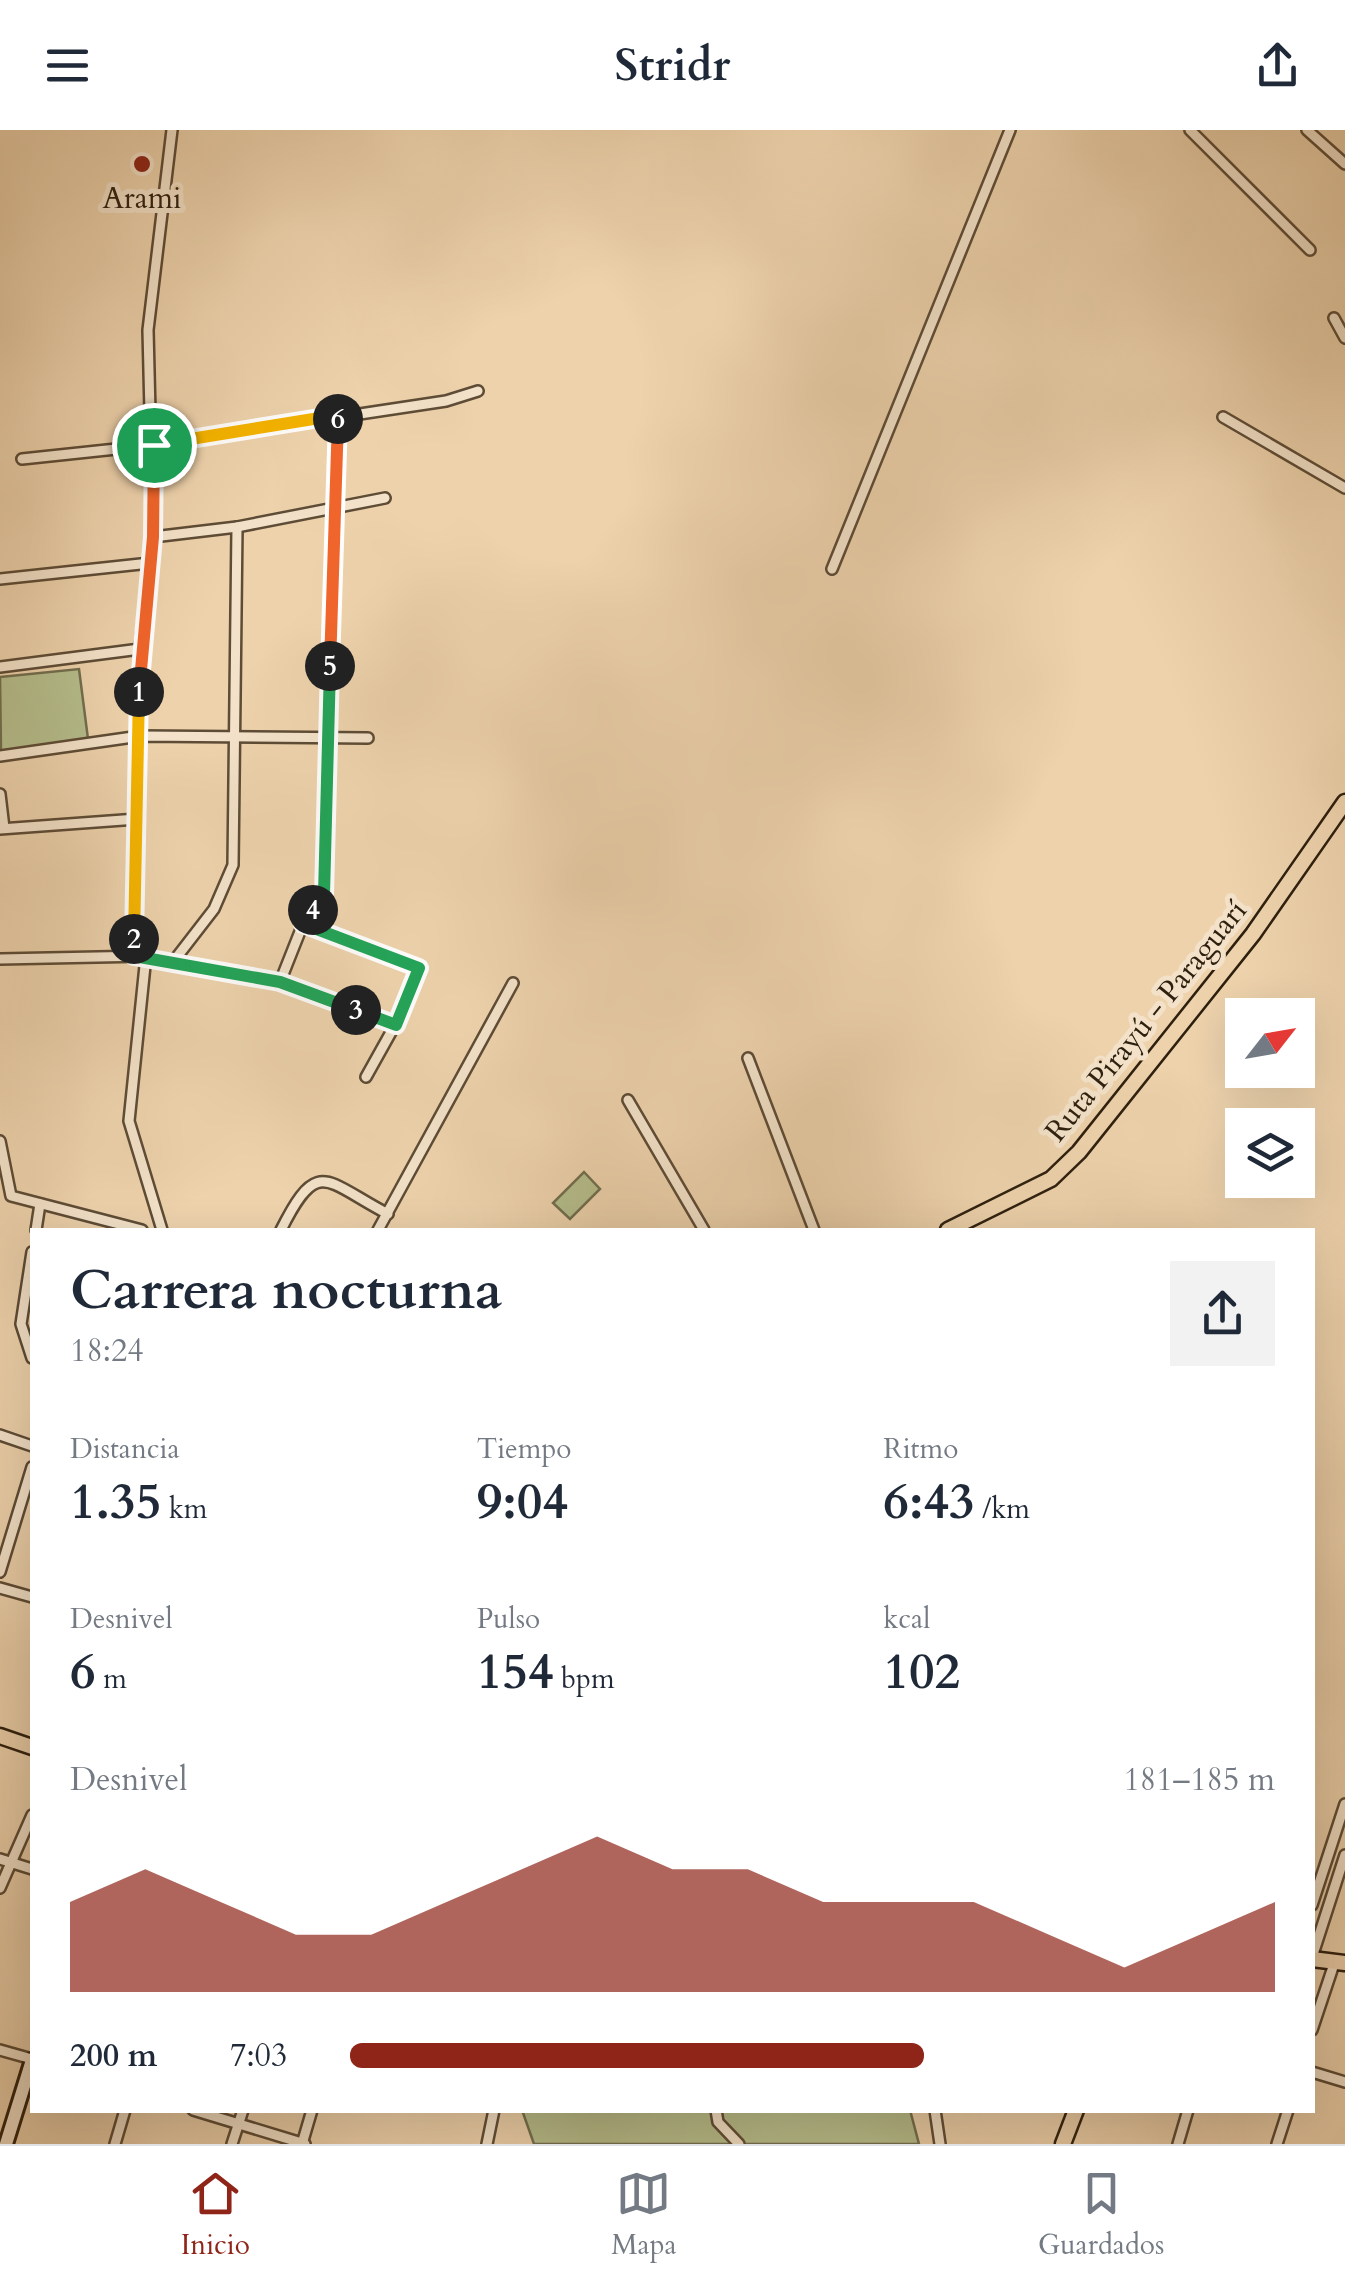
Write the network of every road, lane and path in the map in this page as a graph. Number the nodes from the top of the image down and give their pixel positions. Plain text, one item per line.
1 (172, 130) edge
2 (1010, 130) edge
3 (1190, 130) edge
4 (1308, 130) edge
5 (1345, 164) edge
6 (1310, 250) dead end
7 (1334, 318) dead end
8 (1345, 338) edge
9 (478, 391) dead end
10 (338, 415) junction
11 (1223, 416) dead end
12 (154, 445) junction
13 (22, 460) dead end
14 (1345, 488) edge
15 (385, 498) dead end
16 (335, 508) junction
17 (237, 527) junction
18 (153, 537) junction
19 (150, 563) junction
20 (832, 568) dead end
21 (0, 579) edge
22 (140, 648) junction
23 (0, 667) edge
24 (140, 736) junction
25 (327, 738) junction
26 (368, 738) dead end
27 (234, 739) junction
28 (0, 756) edge
29 (0, 794) edge
30 (1345, 802) edge
31 (138, 818) junction
32 (2, 829) edge
33 (303, 924) junction
34 (134, 956) junction
35 (146, 956) junction
36 (0, 959) edge
37 (173, 962) junction
38 (280, 982) junction
39 (513, 982) dead end
40 (396, 1025) junction
41 (748, 1058) dead end
42 (366, 1077) dead end
43 (628, 1100) dead end
44 (0, 1142) edge
45 (40, 1204) junction
46 (388, 1214) junction
47 (972, 1225) edge
48 (36, 1228) edge
49 (131, 1228) edge
50 (161, 1228) edge
51 (283, 1228) edge
52 (379, 1228) edge
53 (703, 1228) edge
54 (813, 1228) edge
55 (30, 1265) edge
56 (30, 1352) edge
57 (0, 1435) edge
58 (30, 1445) edge
59 (30, 1474) edge
60 (0, 1572) edge
61 (0, 1588) edge
62 (30, 1596) edge
63 (0, 1736) edge
64 (30, 1746) edge
65 (1345, 1804) edge
66 (30, 1819) edge
67 (1335, 1839) junction
68 (1345, 1852) edge
69 (0, 1859) edge
70 (11, 1862) junction
71 (30, 1868) edge
72 (0, 1888) edge
73 (1315, 1896) edge
74 (1315, 1947) edge
75 (1315, 1954) edge
76 (1340, 1962) edge
77 (1315, 2023) edge
78 (0, 2050) edge
79 (30, 2059) edge
80 (30, 2066) edge
81 (1315, 2073) edge
82 (1345, 2082) edge
83 (124, 2113) edge
84 (203, 2113) edge
85 (242, 2113) edge
86 (311, 2113) edge
87 (493, 2113) edge
88 (716, 2113) edge
89 (935, 2113) edge
90 (1075, 2113) edge
91 (1187, 2113) edge
92 (1287, 2113) edge
93 (238, 2124) junction
94 (6, 2144) edge
95 (115, 2144) edge
96 (232, 2144) edge
97 (303, 2144) edge
98 (488, 2144) edge
99 (740, 2144) edge
100 (940, 2144) edge
101 (1063, 2144) edge
102 (1178, 2144) edge
103 (1277, 2144) edge

1 - 12 street
2 - 20 street
3 - 6 street
4 - 5 street
7 - 8 street
9 - 10 street
10 - 12 street
10 - 16 street
11 - 14 street
12 - 13 street
12 - 18 street
15 - 16 street
16 - 17 street
16 - 25 street
17 - 18 street
17 - 27 street
18 - 19 street
19 - 21 street
19 - 22 street
22 - 23 street
22 - 24 street
24 - 27 street
24 - 28 street
24 - 31 street
25 - 26 street
25 - 27 street
25 - 33 street
27 - 37 street
29 - 32 street
30 - 47 main road, Ruta Pirayú - Paraguarí
31 - 32 street
31 - 34 street
33 - 38 street
33 - 40 street
34 - 35 street
34 - 36 street
35 - 37 street
35 - 50 street
37 - 38 street
38 - 40 street
39 - 46 street
40 - 42 street
41 - 54 street
43 - 53 street
44 - 45 street
45 - 48 street
45 - 49 street
46 - 51 street
46 - 52 street
55 - 56 street
57 - 58 street
59 - 60 street
61 - 62 street
63 - 64 main road
65 - 67 street
66 - 70 street
67 - 68 street
67 - 73 street
68 - 74 street
69 - 70 street
70 - 71 street
70 - 72 street
75 - 76 main road
76 - 77 street
78 - 79 street
80 - 94 street
81 - 82 street
83 - 95 street
84 - 93 street
85 - 93 street
86 - 97 street
87 - 98 street
88 - 99 street
89 - 100 street
90 - 101 main road
91 - 102 street
92 - 103 street
93 - 96 street
93 - 97 street

